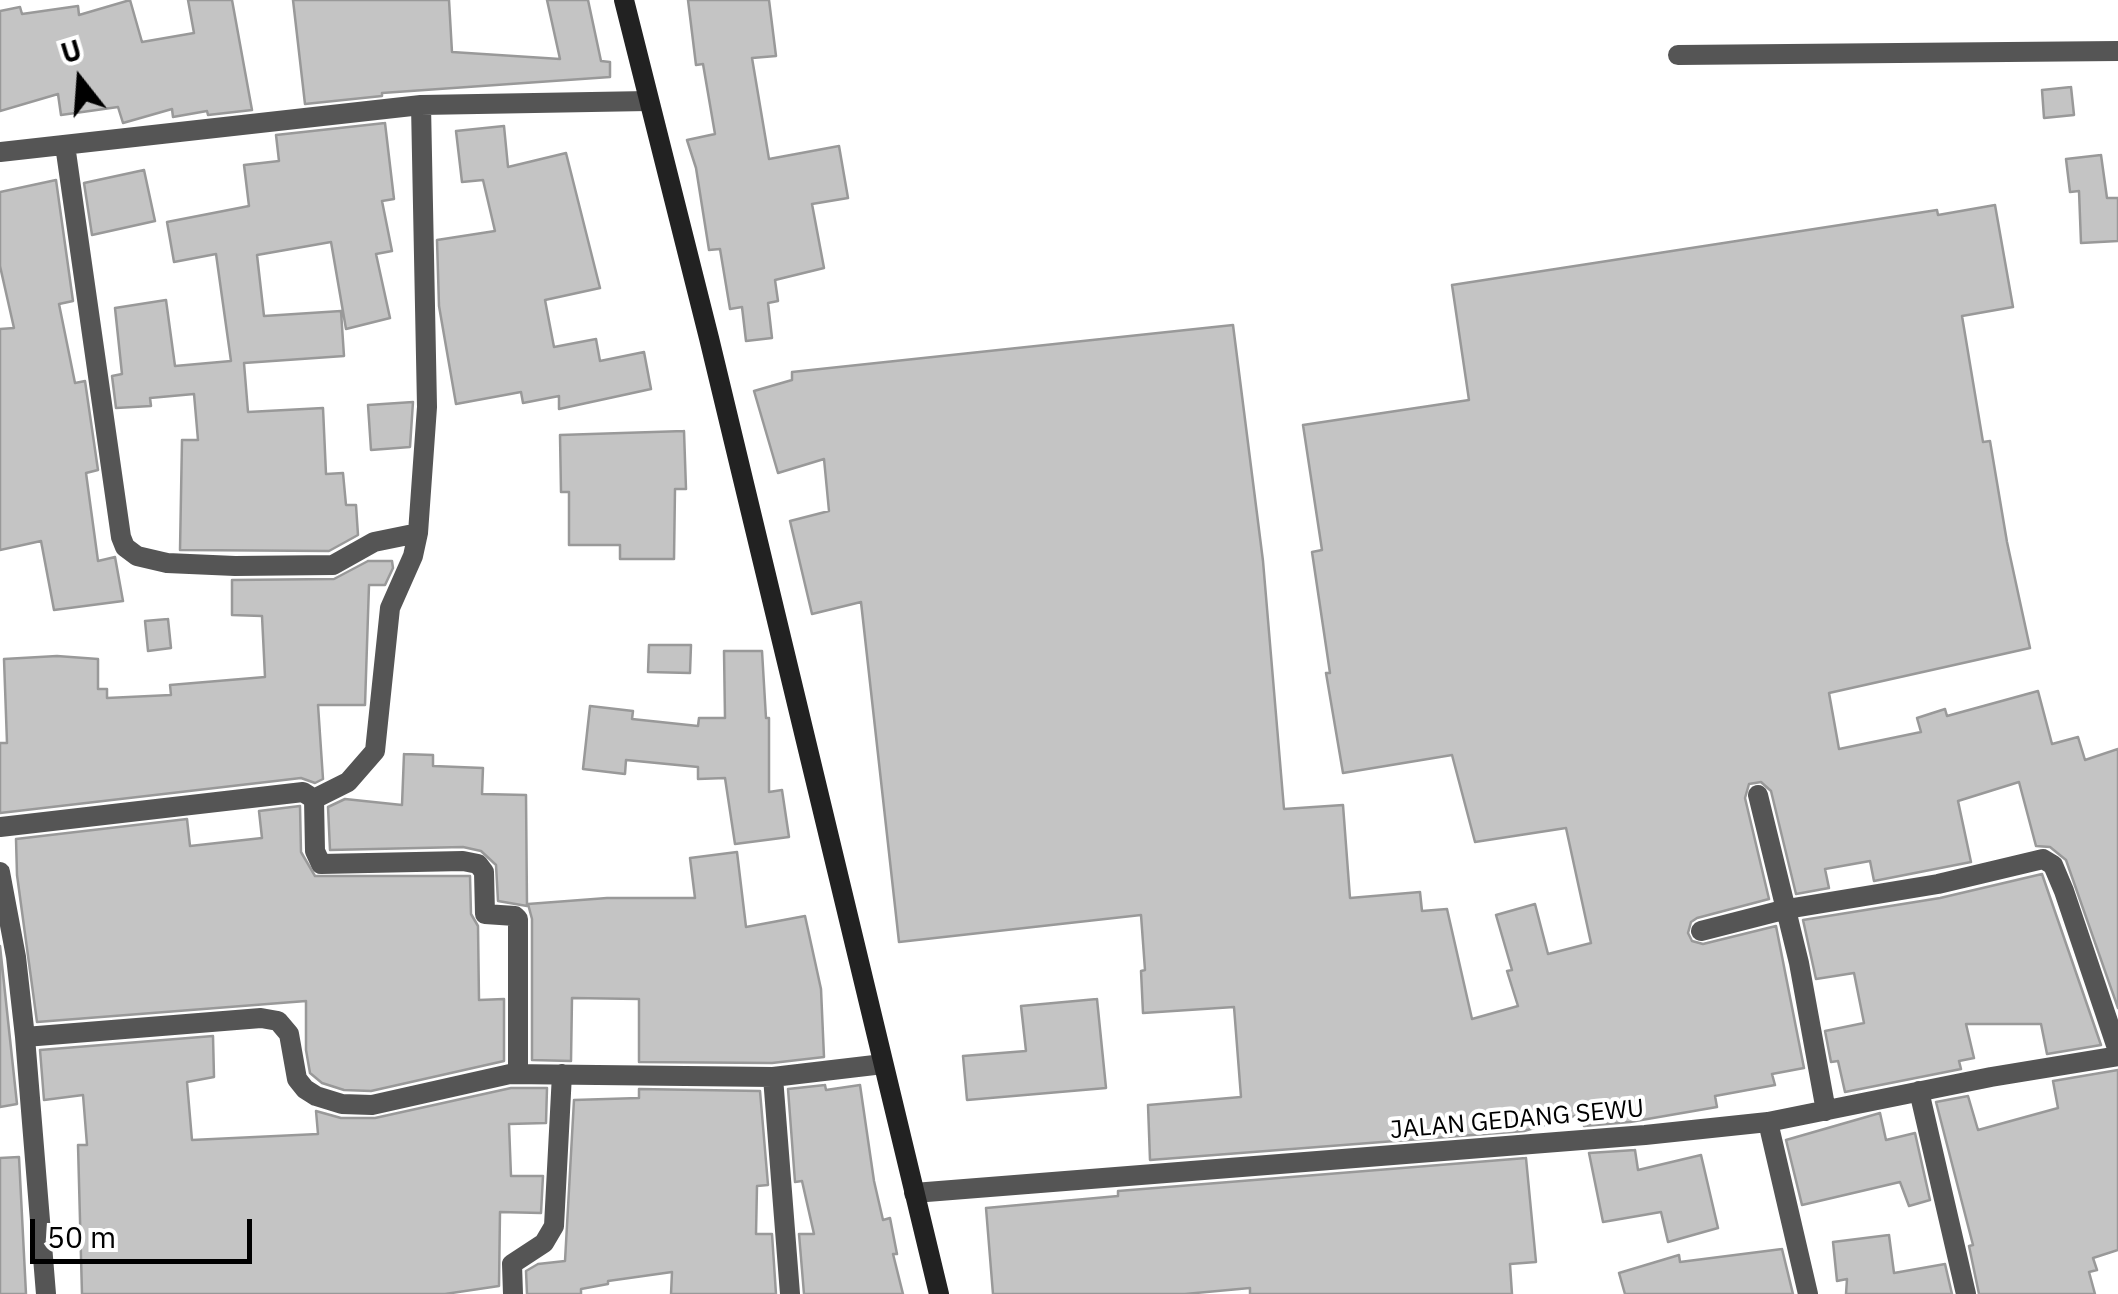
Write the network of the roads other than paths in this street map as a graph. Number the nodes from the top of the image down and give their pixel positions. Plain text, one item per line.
1 (624, 0) edge
2 (2118, 51) edge
3 (1678, 54) dead end
4 (648, 101) junction
5 (421, 105) junction
6 (65, 144) junction
7 (0, 152) edge
8 (418, 533) junction
9 (1758, 796) dead end
10 (314, 800) junction
11 (0, 827) edge
12 (0, 872) edge
13 (1787, 909) junction
14 (1701, 931) dead end
15 (25, 1037) junction
16 (2118, 1054) edge
17 (883, 1064) junction
18 (518, 1074) junction
19 (562, 1074) junction
20 (773, 1077) junction
21 (1919, 1092) junction
22 (1826, 1111) junction
23 (1768, 1122) junction
24 (914, 1193) junction
25 (46, 1294) edge
26 (513, 1294) edge
27 (790, 1294) edge
28 (938, 1294) edge
29 (1808, 1294) edge
30 (1966, 1294) edge

1 - 4 main road
2 - 3 street
4 - 5 street
4 - 17 main road
5 - 6 street
5 - 8 street
6 - 7 street
6 - 8 street
8 - 10 street
9 - 13 street
10 - 11 street
10 - 18 street
12 - 15 street
13 - 14 street
13 - 16 street
13 - 22 street
15 - 18 street
15 - 25 street
16 - 21 street, JALAN GEDANG SEWU
17 - 20 street
17 - 24 main road
18 - 19 street
19 - 20 street
19 - 26 street
20 - 27 street
21 - 22 street, JALAN GEDANG SEWU
21 - 30 street
22 - 23 street, JALAN GEDANG SEWU
23 - 24 street, JALAN GEDANG SEWU
23 - 29 street
24 - 28 main road

